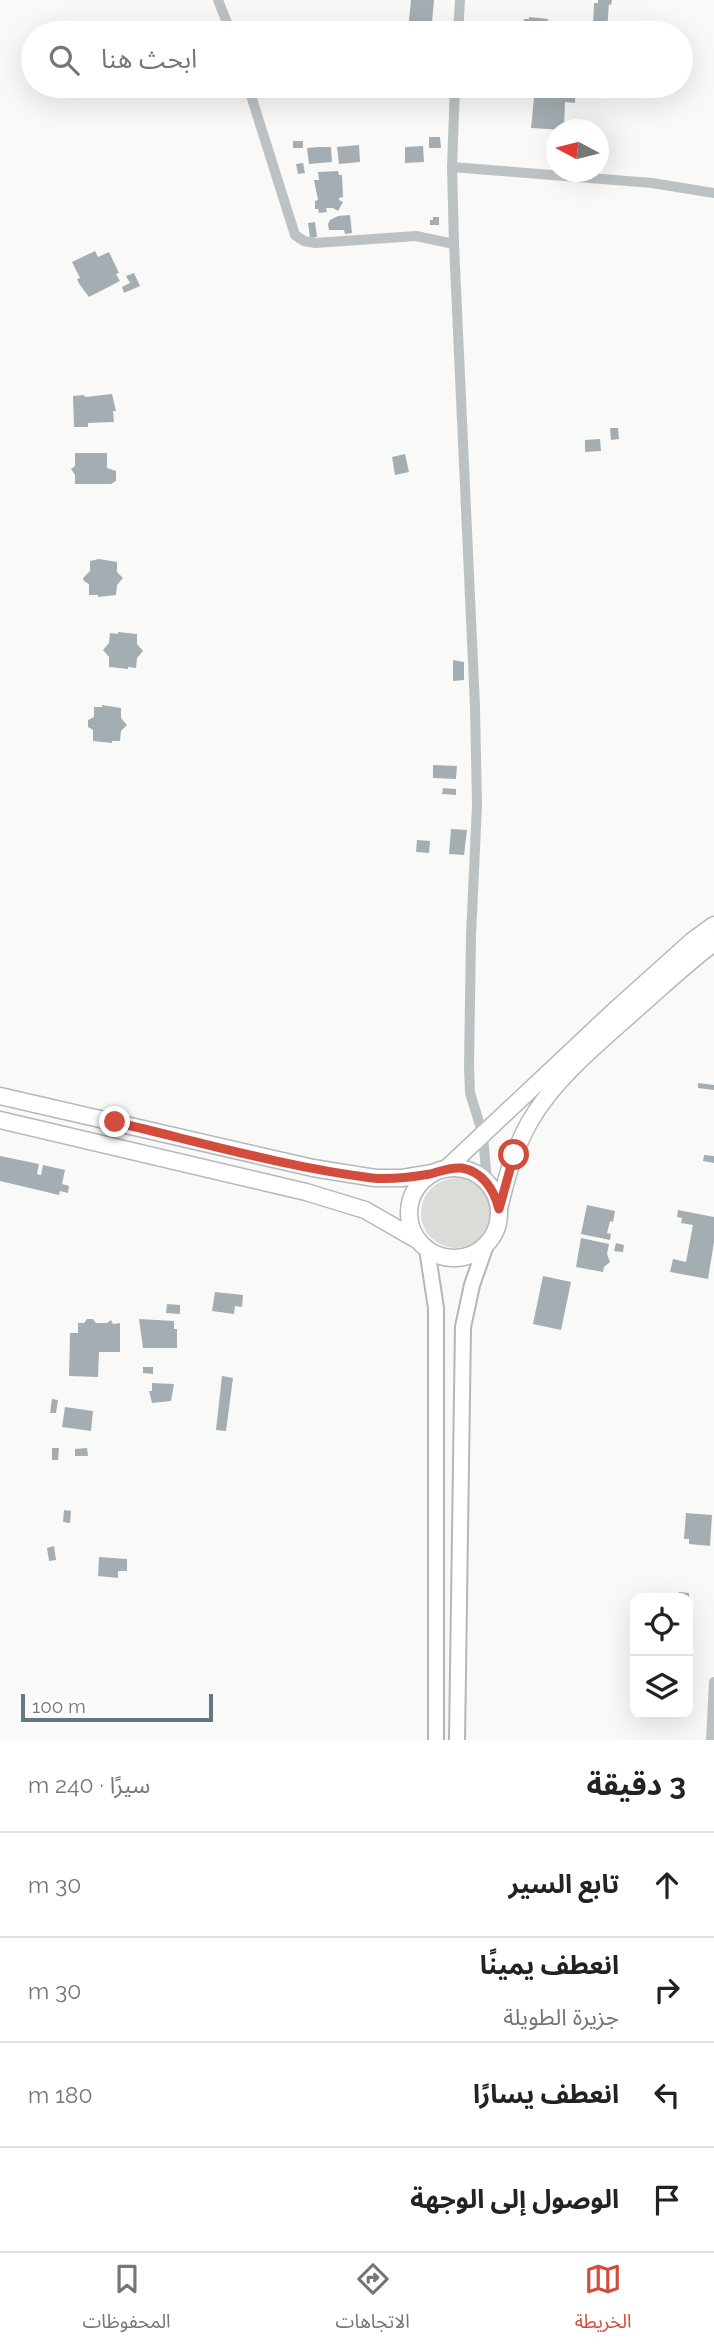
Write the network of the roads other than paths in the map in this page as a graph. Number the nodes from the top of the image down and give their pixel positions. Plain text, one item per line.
1 (218, 0) edge
2 (460, 0) edge
3 (226, 21) edge
4 (459, 21) edge
5 (252, 98) edge
6 (455, 98) edge
7 (452, 167) junction
8 (714, 193) edge
9 (454, 244) junction
10 (714, 925) edge
11 (714, 943) edge
12 (0, 1096) edge
13 (0, 1120) edge
14 (483, 1135) junction
15 (440, 1171) junction
16 (487, 1182) junction
17 (499, 1209) junction
18 (423, 1245) junction
19 (486, 1245) junction
20 (714, 1682) edge
21 (436, 1740) edge
22 (457, 1740) edge
23 (711, 1740) edge

1 - 3 street
2 - 4 street
5 - 9 street
6 - 7 street
7 - 8 street
7 - 9 street
9 - 14 street
10 - 14 main road
11 - 17 main road
12 - 15 main road
13 - 18 main road
14 - 15 main road
14 - 16 street
15 - 16 main road
15 - 18 main road
16 - 17 main road
17 - 19 main road
18 - 19 main road
18 - 21 main road
19 - 22 main road
20 - 23 street

